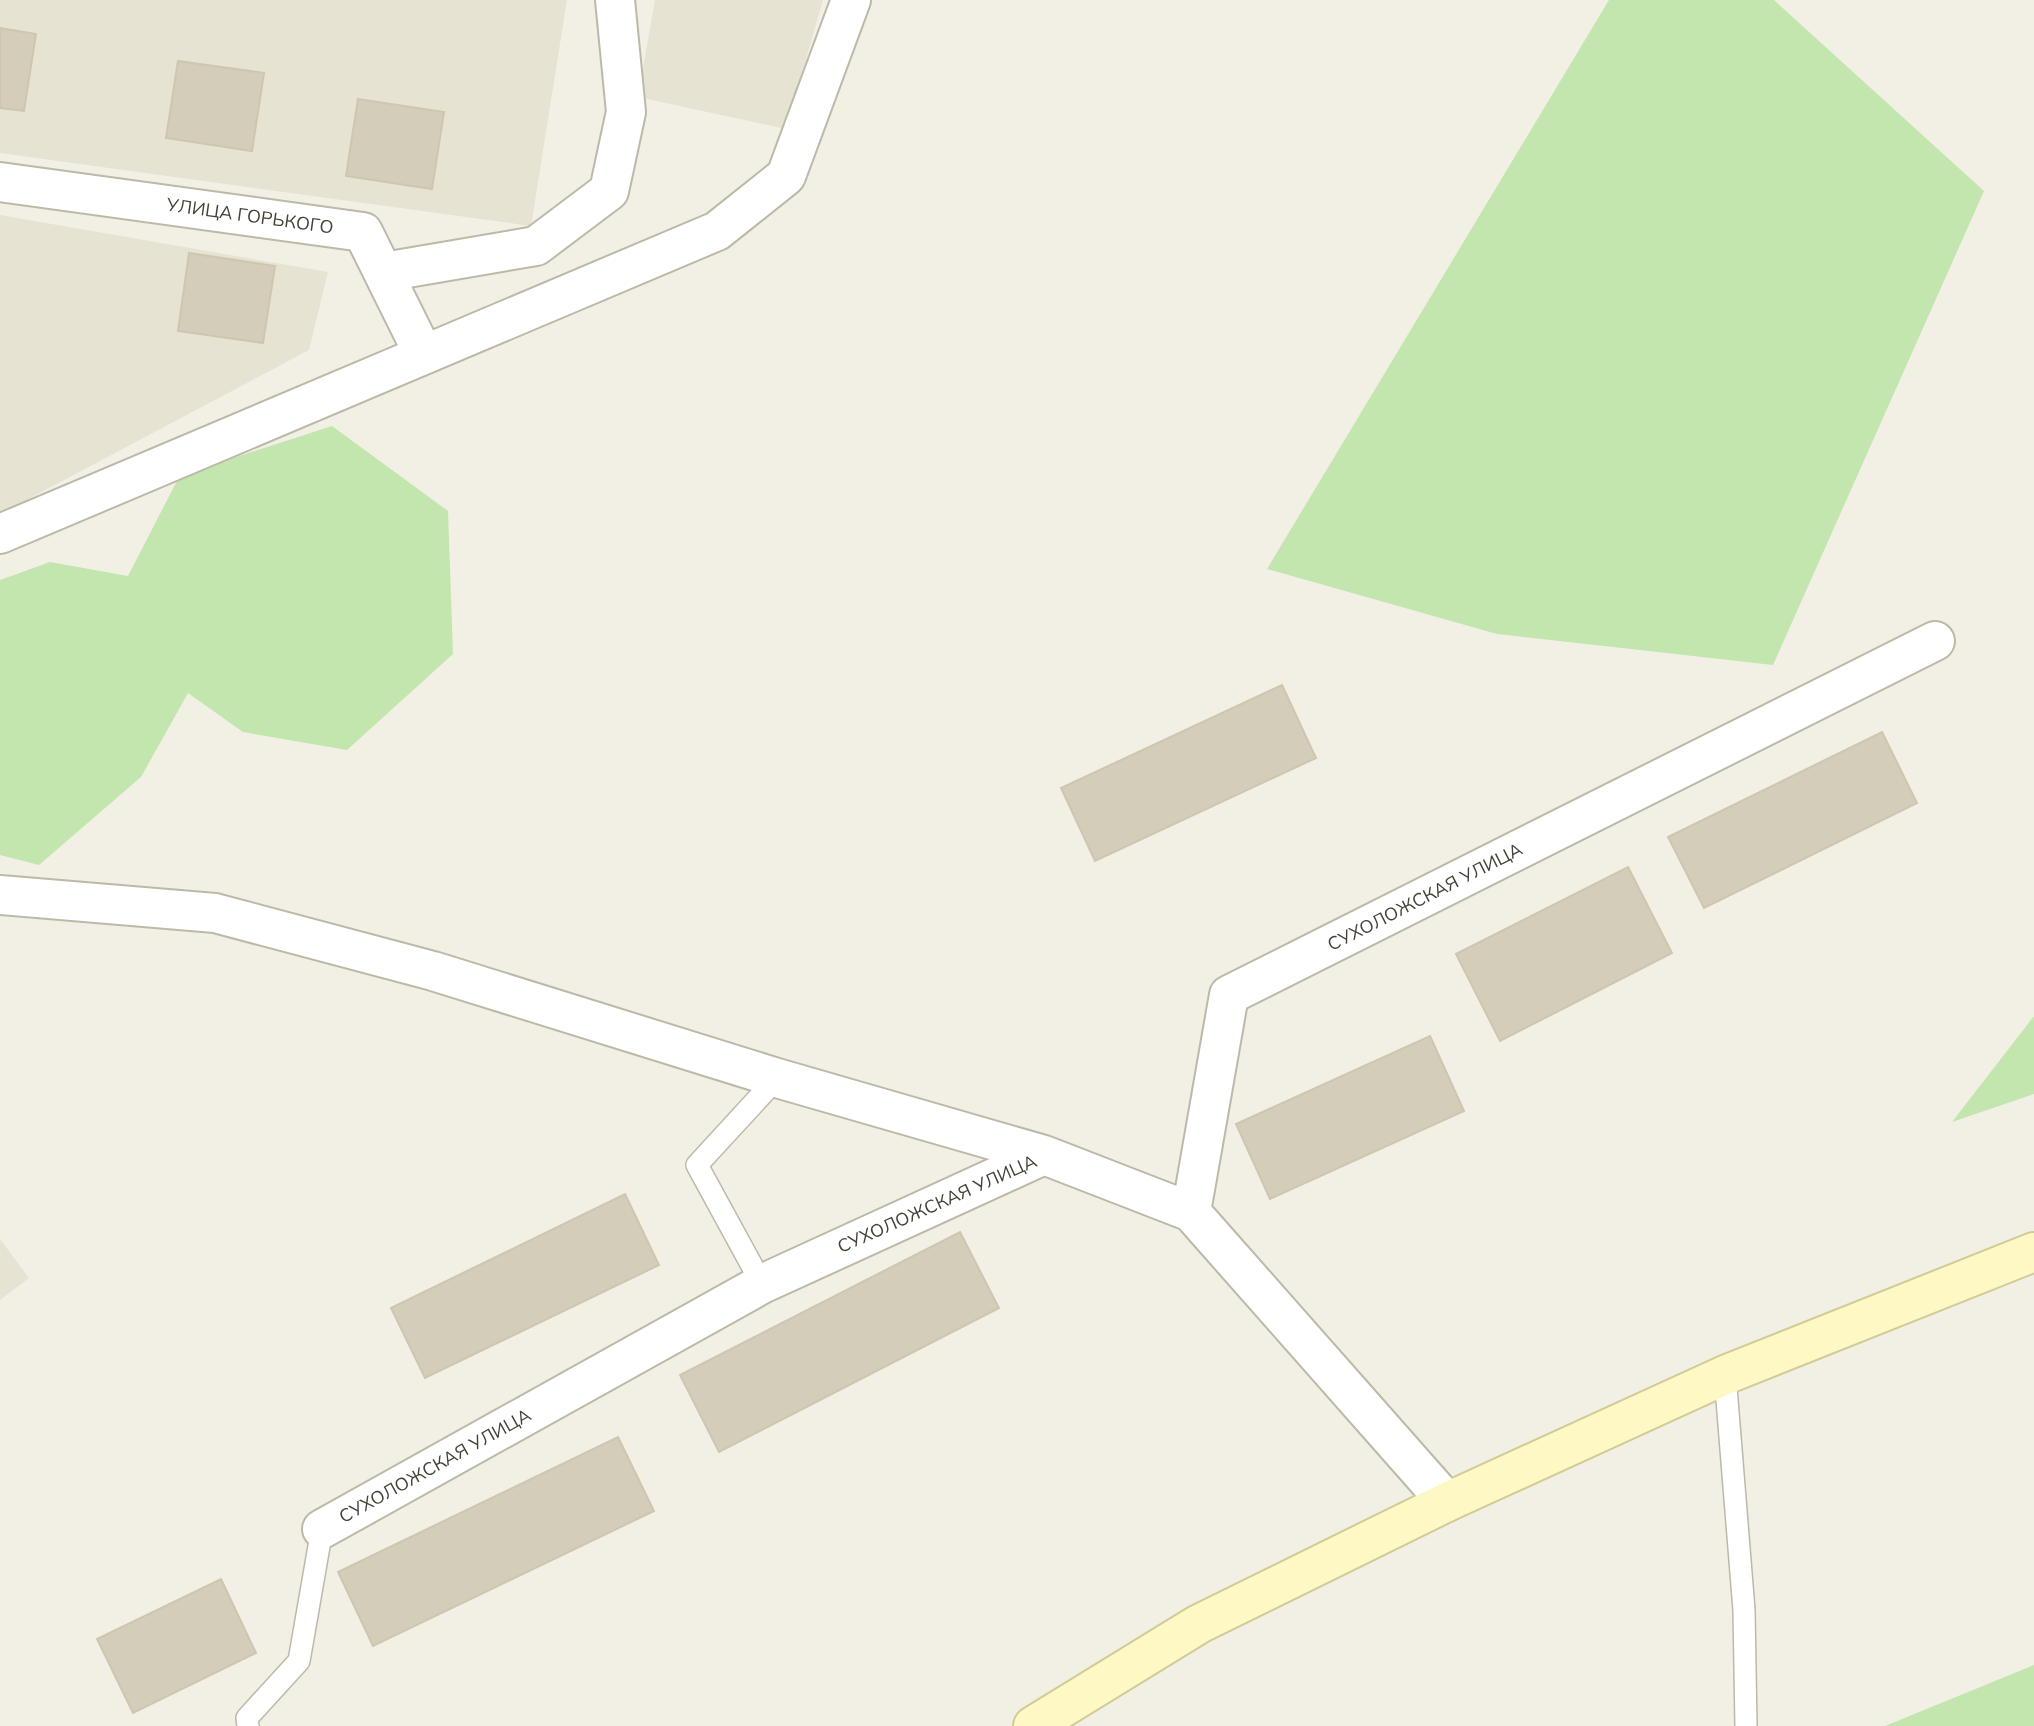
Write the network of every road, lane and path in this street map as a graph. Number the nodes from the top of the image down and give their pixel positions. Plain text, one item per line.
1 (615, 0) edge
2 (851, 0) edge
3 (0, 181) edge
4 (384, 272) junction
5 (424, 355) junction
6 (0, 534) edge
7 (1935, 641) dead end
8 (0, 895) edge
9 (777, 1078) junction
10 (1044, 1155) junction
11 (1191, 1212) junction
12 (2034, 1252) edge
13 (762, 1284) junction
14 (1725, 1375) junction
15 (1447, 1502) junction
16 (322, 1529) joint
17 (248, 1726) edge
18 (1033, 1726) edge
19 (1746, 1726) edge

1 - 4 street
2 - 5 street
3 - 4 street, УЛИЦА ГОРЬКОГО
4 - 5 street, УЛИЦА ГОРЬКОГО
5 - 6 street
7 - 11 street, СУХОЛОЖСКАЯ УЛИЦА
8 - 9 street
9 - 10 street
9 - 13 lane
10 - 11 street, СУХОЛОЖСКАЯ УЛИЦА
10 - 13 street, СУХОЛОЖСКАЯ УЛИЦА
11 - 15 street
12 - 14 main road
13 - 16 street, СУХОЛОЖСКАЯ УЛИЦА
14 - 15 main road
14 - 19 lane
15 - 18 main road
16 - 17 lane

